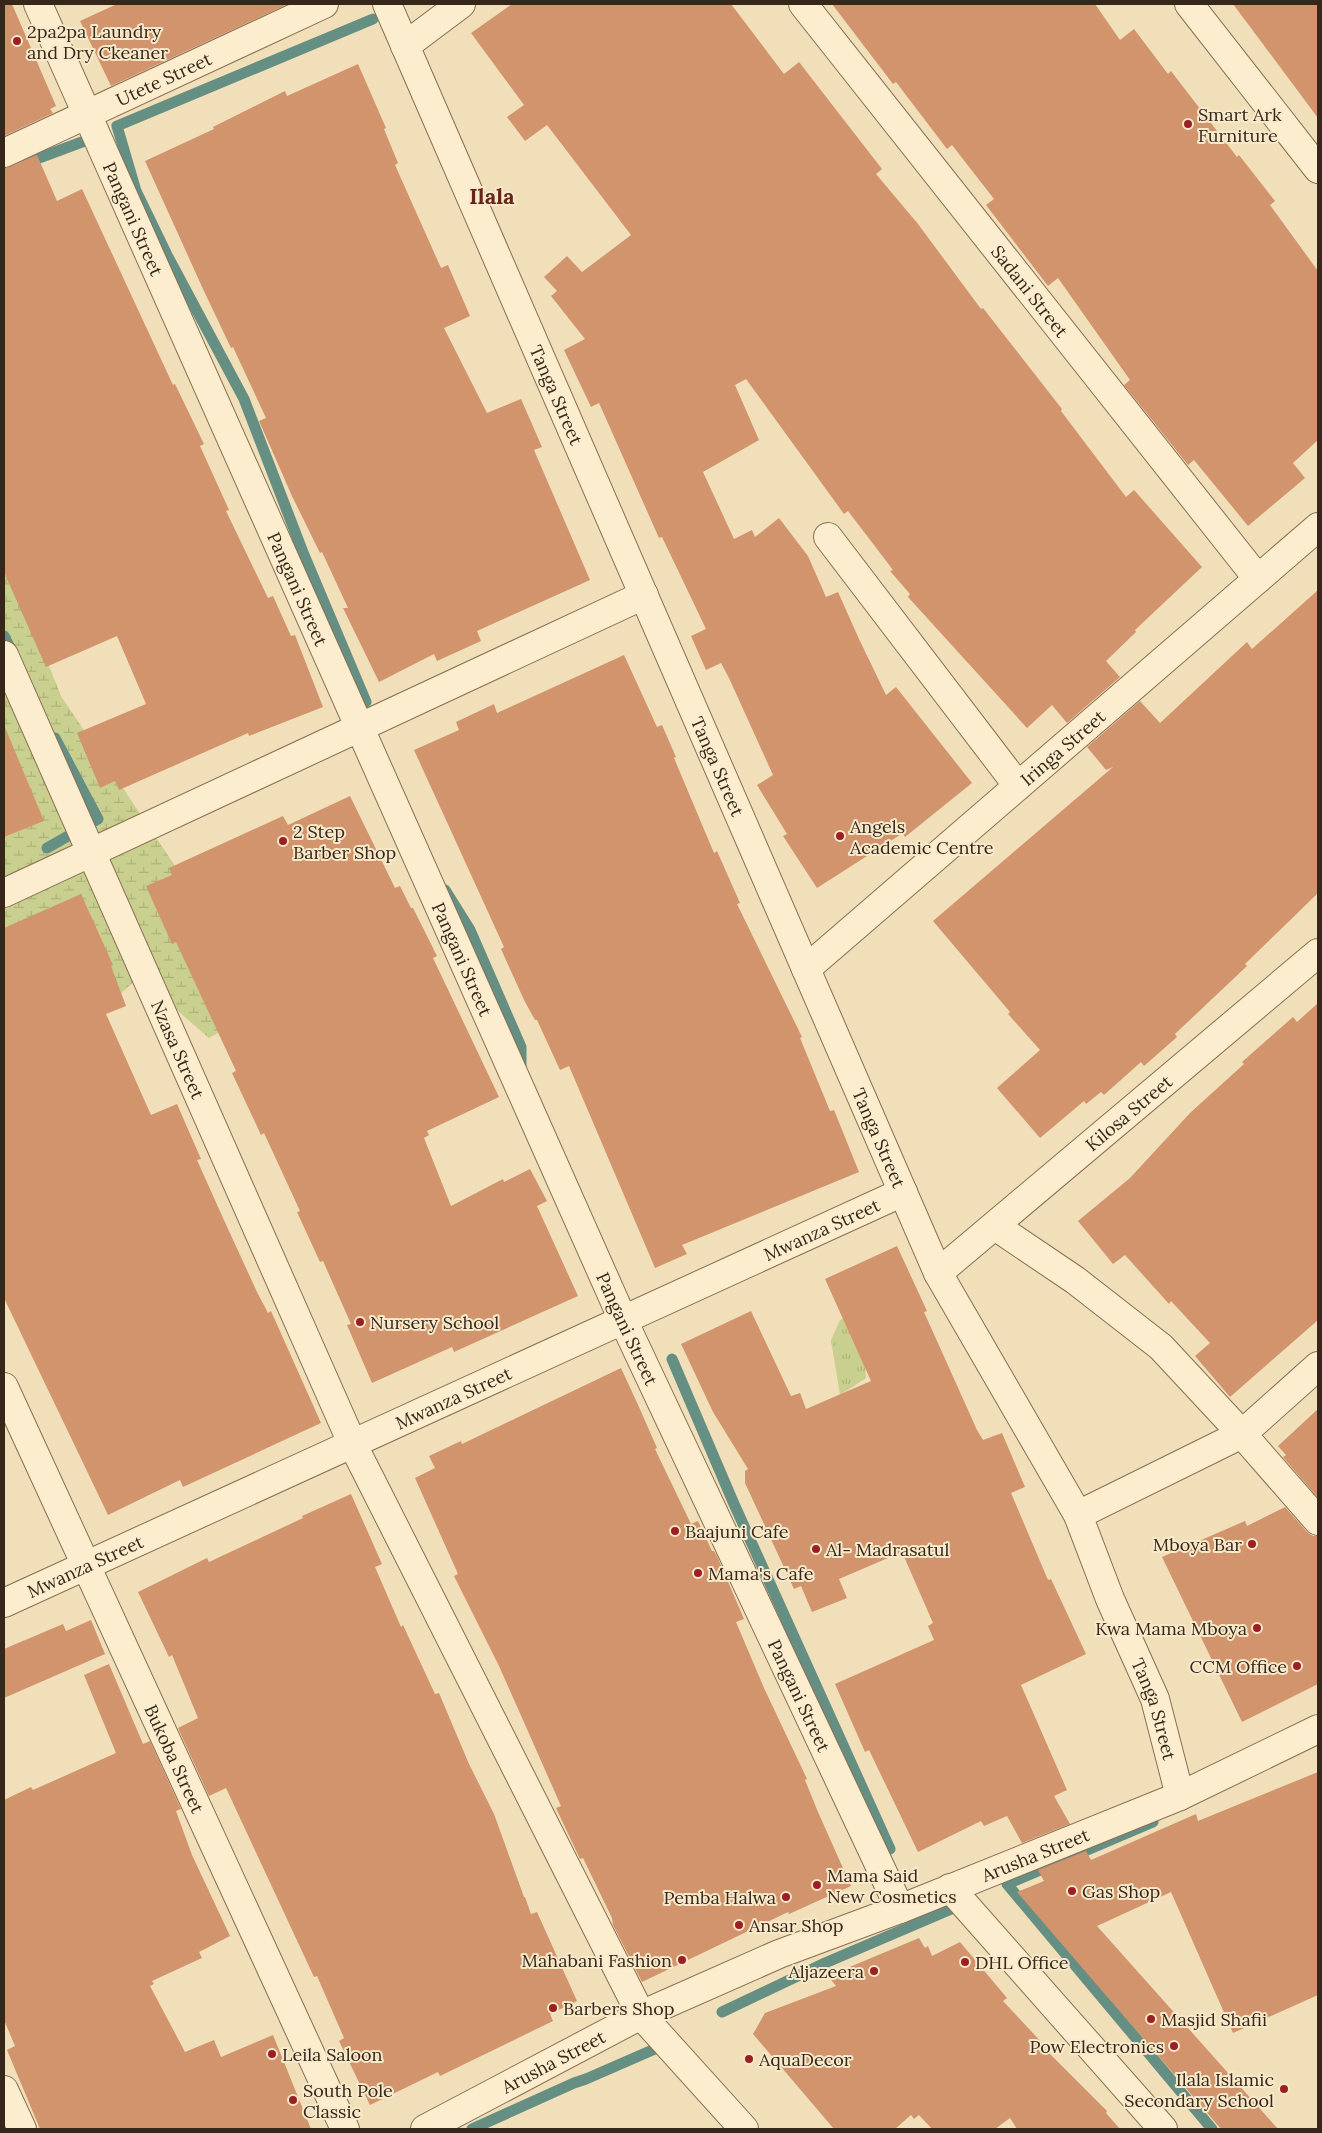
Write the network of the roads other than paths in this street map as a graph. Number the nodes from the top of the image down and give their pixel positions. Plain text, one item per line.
1 (38, 4) edge
2 (324, 4) edge
3 (387, 4) edge
4 (461, 4) edge
5 (803, 4) edge
6 (1189, 4) edge
7 (405, 46) junction
8 (87, 114) junction
9 (4, 153) edge
10 (1318, 169) edge
11 (1318, 527) edge
12 (828, 536) dead end
13 (1258, 579) junction
14 (644, 595) junction
15 (4, 655) edge
16 (359, 727) junction
17 (1018, 786) junction
18 (91, 852) junction
19 (4, 893) edge
20 (1318, 953) edge
21 (806, 969) junction
22 (902, 1192) junction
23 (995, 1226) junction
24 (938, 1274) junction
25 (623, 1320) junction
26 (1318, 1366) edge
27 (4, 1387) edge
28 (1242, 1434) junction
29 (352, 1443) junction
30 (1078, 1515) junction
31 (1318, 1521) edge
32 (86, 1566) junction
33 (4, 1603) edge
34 (1318, 1729) edge
35 (1180, 1796) junction
36 (950, 1888) junction
37 (900, 1909) junction
38 (641, 2015) junction
39 (4, 2090) edge
40 (22, 2129) edge
41 (345, 2129) edge
42 (425, 2129) edge
43 (744, 2129) edge
44 (1163, 2129) edge

1 - 8 street, Pangani Street
2 - 8 street, Utete Street
3 - 7 street, Tanga Street
4 - 7 street
5 - 13 street, Sadani Street
6 - 10 street
7 - 14 street, Tanga Street
8 - 9 street, Utete Street
8 - 16 street, Pangani Street
11 - 13 street, Iringa Street
12 - 17 street
13 - 17 street, Iringa Street
14 - 16 street
14 - 21 street, Tanga Street
15 - 18 street, Nzasa Street
16 - 18 street
16 - 25 street, Pangani Street
17 - 21 street, Iringa Street
18 - 19 street
18 - 29 street, Nzasa Street
20 - 23 street, Kilosa Street
21 - 22 street, Tanga Street
22 - 24 street, Tanga Street
22 - 25 street, Mwanza Street
23 - 24 street, Kilosa Street
23 - 28 street
24 - 30 street, Tanga Street
25 - 29 street, Mwanza Street
25 - 37 street, Pangani Street
26 - 28 street
27 - 32 street, Bukoba Street
28 - 30 street
28 - 31 street
29 - 32 street, Mwanza Street
29 - 38 street
30 - 35 street, Tanga Street
32 - 33 street, Mwanza Street
32 - 41 street, Bukoba Street
34 - 35 street, Arusha Street
35 - 36 street, Arusha Street
36 - 37 street, Arusha Street
36 - 44 street
37 - 38 street, Arusha Street
38 - 42 street, Arusha Street
38 - 43 street
39 - 40 street

